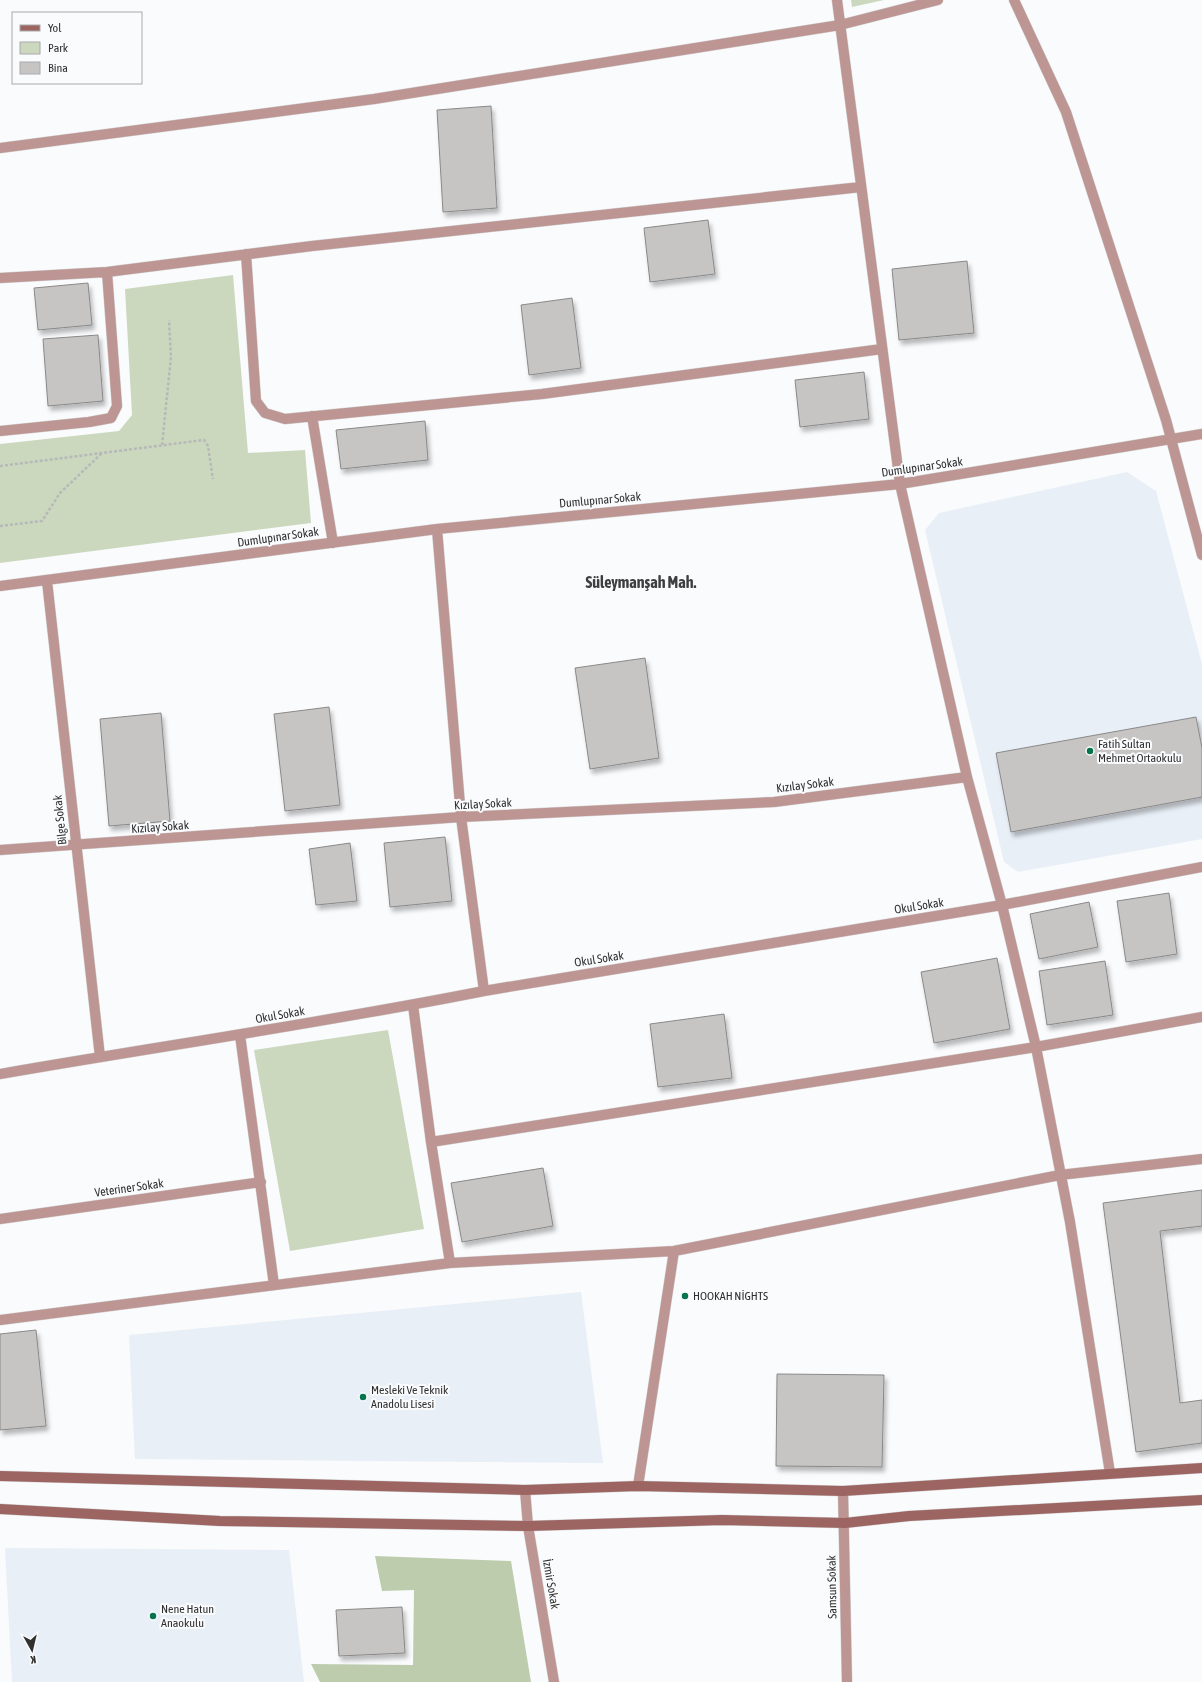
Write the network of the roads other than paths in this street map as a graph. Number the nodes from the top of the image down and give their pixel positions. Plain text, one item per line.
1 (837, 0) edge
2 (938, 0) edge
3 (1014, 0) edge
4 (840, 25) junction
5 (0, 148) edge
6 (861, 187) junction
7 (246, 254) junction
8 (107, 272) junction
9 (0, 278) edge
10 (882, 349) junction
11 (312, 416) junction
12 (0, 431) edge
13 (1202, 434) edge
14 (1172, 439) junction
15 (900, 484) junction
16 (437, 529) junction
17 (333, 543) junction
18 (1202, 556) edge
19 (47, 581) junction
20 (0, 586) edge
21 (966, 777) junction
22 (461, 818) junction
23 (76, 846) junction
24 (0, 850) edge
25 (1202, 867) edge
26 (1002, 905) junction
27 (484, 991) junction
28 (413, 1005) junction
29 (1202, 1017) edge
30 (240, 1035) junction
31 (1036, 1047) junction
32 (100, 1056) junction
33 (0, 1074) edge
34 (431, 1142) junction
35 (1202, 1159) edge
36 (1060, 1175) junction
37 (261, 1182) junction
38 (0, 1219) edge
39 (674, 1251) junction
40 (450, 1263) junction
41 (274, 1286) junction
42 (0, 1320) edge
43 (1202, 1468) edge
44 (1110, 1473) junction
45 (0, 1476) edge
46 (638, 1486) junction
47 (525, 1490) junction
48 (843, 1491) junction
49 (1202, 1500) edge
50 (0, 1509) edge
51 (844, 1523) junction
52 (528, 1526) junction
53 (554, 1682) edge
54 (847, 1682) edge

1 - 4 street
2 - 4 street
3 - 14 street
4 - 5 street
4 - 6 street
6 - 7 street
6 - 10 street
7 - 8 street
7 - 11 street
8 - 9 street
8 - 12 street
10 - 11 street
10 - 15 street
11 - 17 street
13 - 14 street, Dumlupınar Sokak
14 - 15 street, Dumlupınar Sokak
14 - 18 street
15 - 16 street, Dumlupınar Sokak
15 - 21 street
16 - 17 street, Dumlupınar Sokak
16 - 22 street
17 - 19 street, Dumlupınar Sokak
19 - 20 street, Dumlupınar Sokak
19 - 23 street, Bilge Sokak
21 - 22 street, Kızılay Sokak
21 - 26 street
22 - 23 street, Kızılay Sokak
22 - 27 street
23 - 24 street, Kızılay Sokak
23 - 32 street, Bilge Sokak
25 - 26 street, Okul Sokak
26 - 27 street, Okul Sokak
26 - 31 street
27 - 28 street, Okul Sokak
28 - 30 street, Okul Sokak
28 - 34 street
29 - 31 street
30 - 32 street, Okul Sokak
30 - 37 street
31 - 34 street
31 - 36 street
32 - 33 street, Okul Sokak
34 - 40 street
35 - 36 street
36 - 39 street
36 - 44 street
37 - 38 street, Veteriner Sokak
37 - 41 street
39 - 40 street
39 - 46 street
40 - 41 street
41 - 42 street
43 - 44 street
44 - 48 street
45 - 47 street
46 - 47 street
46 - 48 street
47 - 52 street, İzmir Sokak
48 - 51 street, Samsun Sokak
49 - 51 street
50 - 52 street
51 - 52 street
51 - 54 street, Samsun Sokak
52 - 53 street, İzmir Sokak

